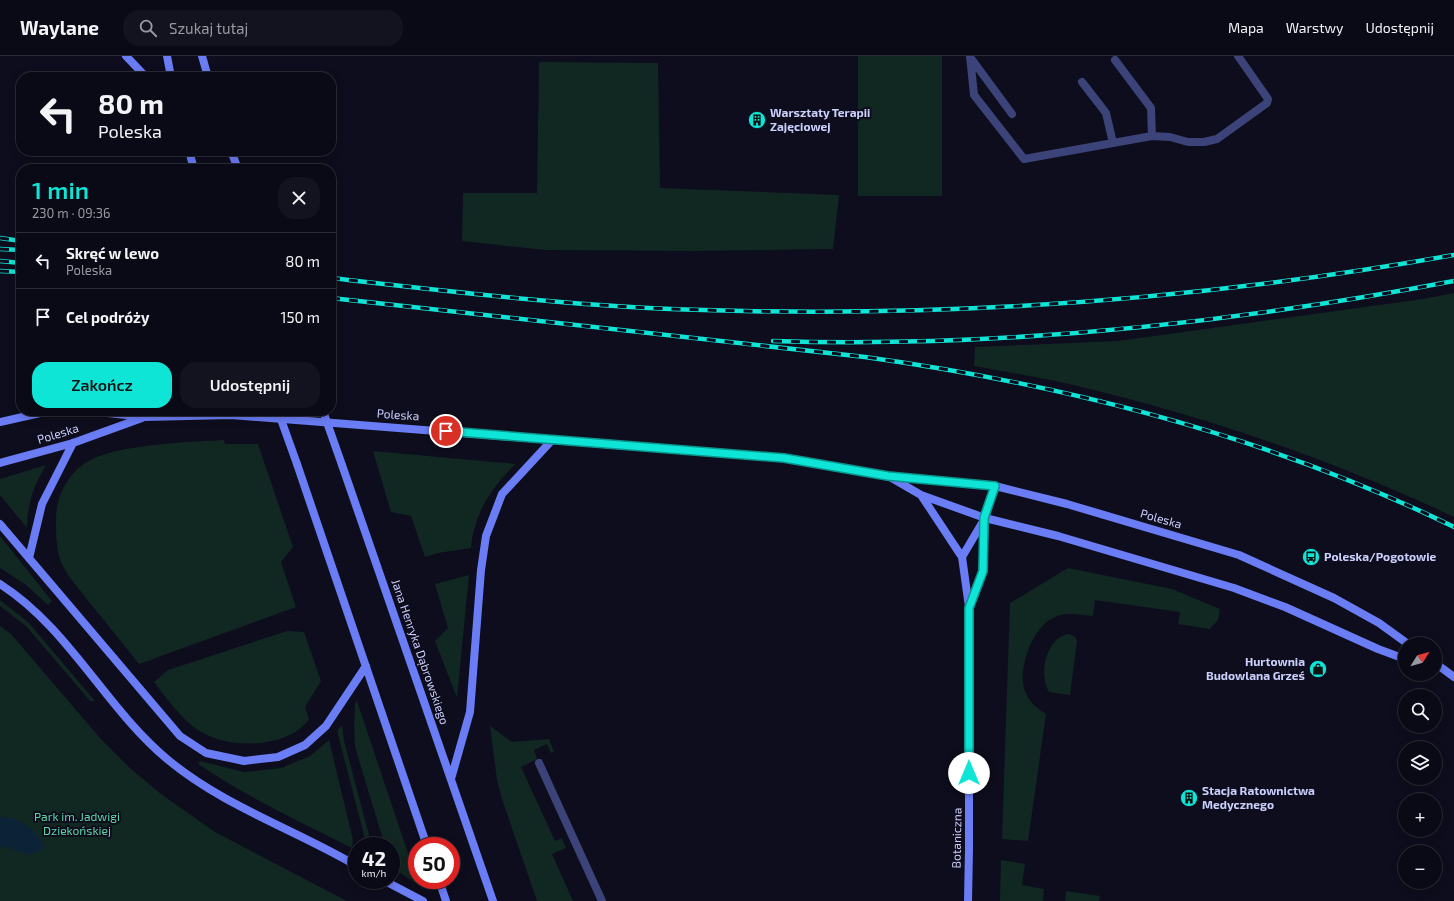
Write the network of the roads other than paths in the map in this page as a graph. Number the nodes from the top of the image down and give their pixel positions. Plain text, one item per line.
1 (126, 56) edge
2 (167, 56) edge
3 (202, 56) edge
4 (970, 56) edge
5 (1238, 56) edge
6 (1115, 60) dead end
7 (141, 72) edge
8 (170, 72) edge
9 (207, 72) edge
10 (1082, 82) dead end
11 (1012, 114) dead end
12 (1152, 136) junction
13 (1113, 143) junction
14 (27, 416) edge
15 (136, 416) edge
16 (188, 416) edge
17 (245, 416) edge
18 (280, 416) edge
19 (325, 416) edge
20 (145, 417) junction
21 (0, 422) edge
22 (553, 439) junction
23 (73, 443) junction
24 (0, 463) edge
25 (888, 476) junction
26 (995, 486) junction
27 (921, 495) junction
28 (984, 518) junction
29 (0, 524) edge
30 (962, 557) junction
31 (29, 558) junction
32 (0, 584) edge
33 (969, 608) junction
34 (1398, 637) edge
35 (1398, 657) edge
36 (366, 666) junction
37 (1442, 668) edge
38 (1442, 672) edge
39 (1452, 676) edge
40 (539, 763) dead end
41 (451, 779) junction
42 (424, 837) edge
43 (348, 861) edge
44 (400, 889) edge
45 (442, 889) edge
46 (423, 901) edge
47 (446, 901) edge
48 (493, 901) edge
49 (602, 901) edge
50 (968, 901) edge

1 - 7 main road
2 - 8 main road
3 - 9 main road
4 - 11 street
4 - 13 street
5 - 12 street
6 - 12 street
10 - 13 street
12 - 13 street
14 - 21 main road, Poleska
15 - 20 main road, Poleska
16 - 20 main road, Poleska
17 - 22 main road, Poleska
18 - 36 main road, bridge
19 - 41 main road, Jana Henryka Dąbrowskiego, bridge
20 - 23 main road, Poleska
22 - 25 main road, Poleska
22 - 41 main road
23 - 24 main road, Poleska
23 - 31 main road
25 - 26 main road, Poleska
25 - 27 main road, Poleska
26 - 28 main road, Botaniczna
26 - 34 main road, Poleska
27 - 28 main road, Poleska
27 - 30 main road, Botaniczna
28 - 30 main road, Botaniczna
28 - 33 main road, Botaniczna
28 - 35 main road, Poleska
29 - 31 main road
30 - 33 main road, Botaniczna
31 - 36 main road
32 - 43 main road
33 - 50 main road, Botaniczna
36 - 42 main road
37 - 39 main road
38 - 39 main road
40 - 49 street
41 - 48 main road, Jana Henryka Dąbrowskiego
44 - 46 main road
45 - 47 main road

